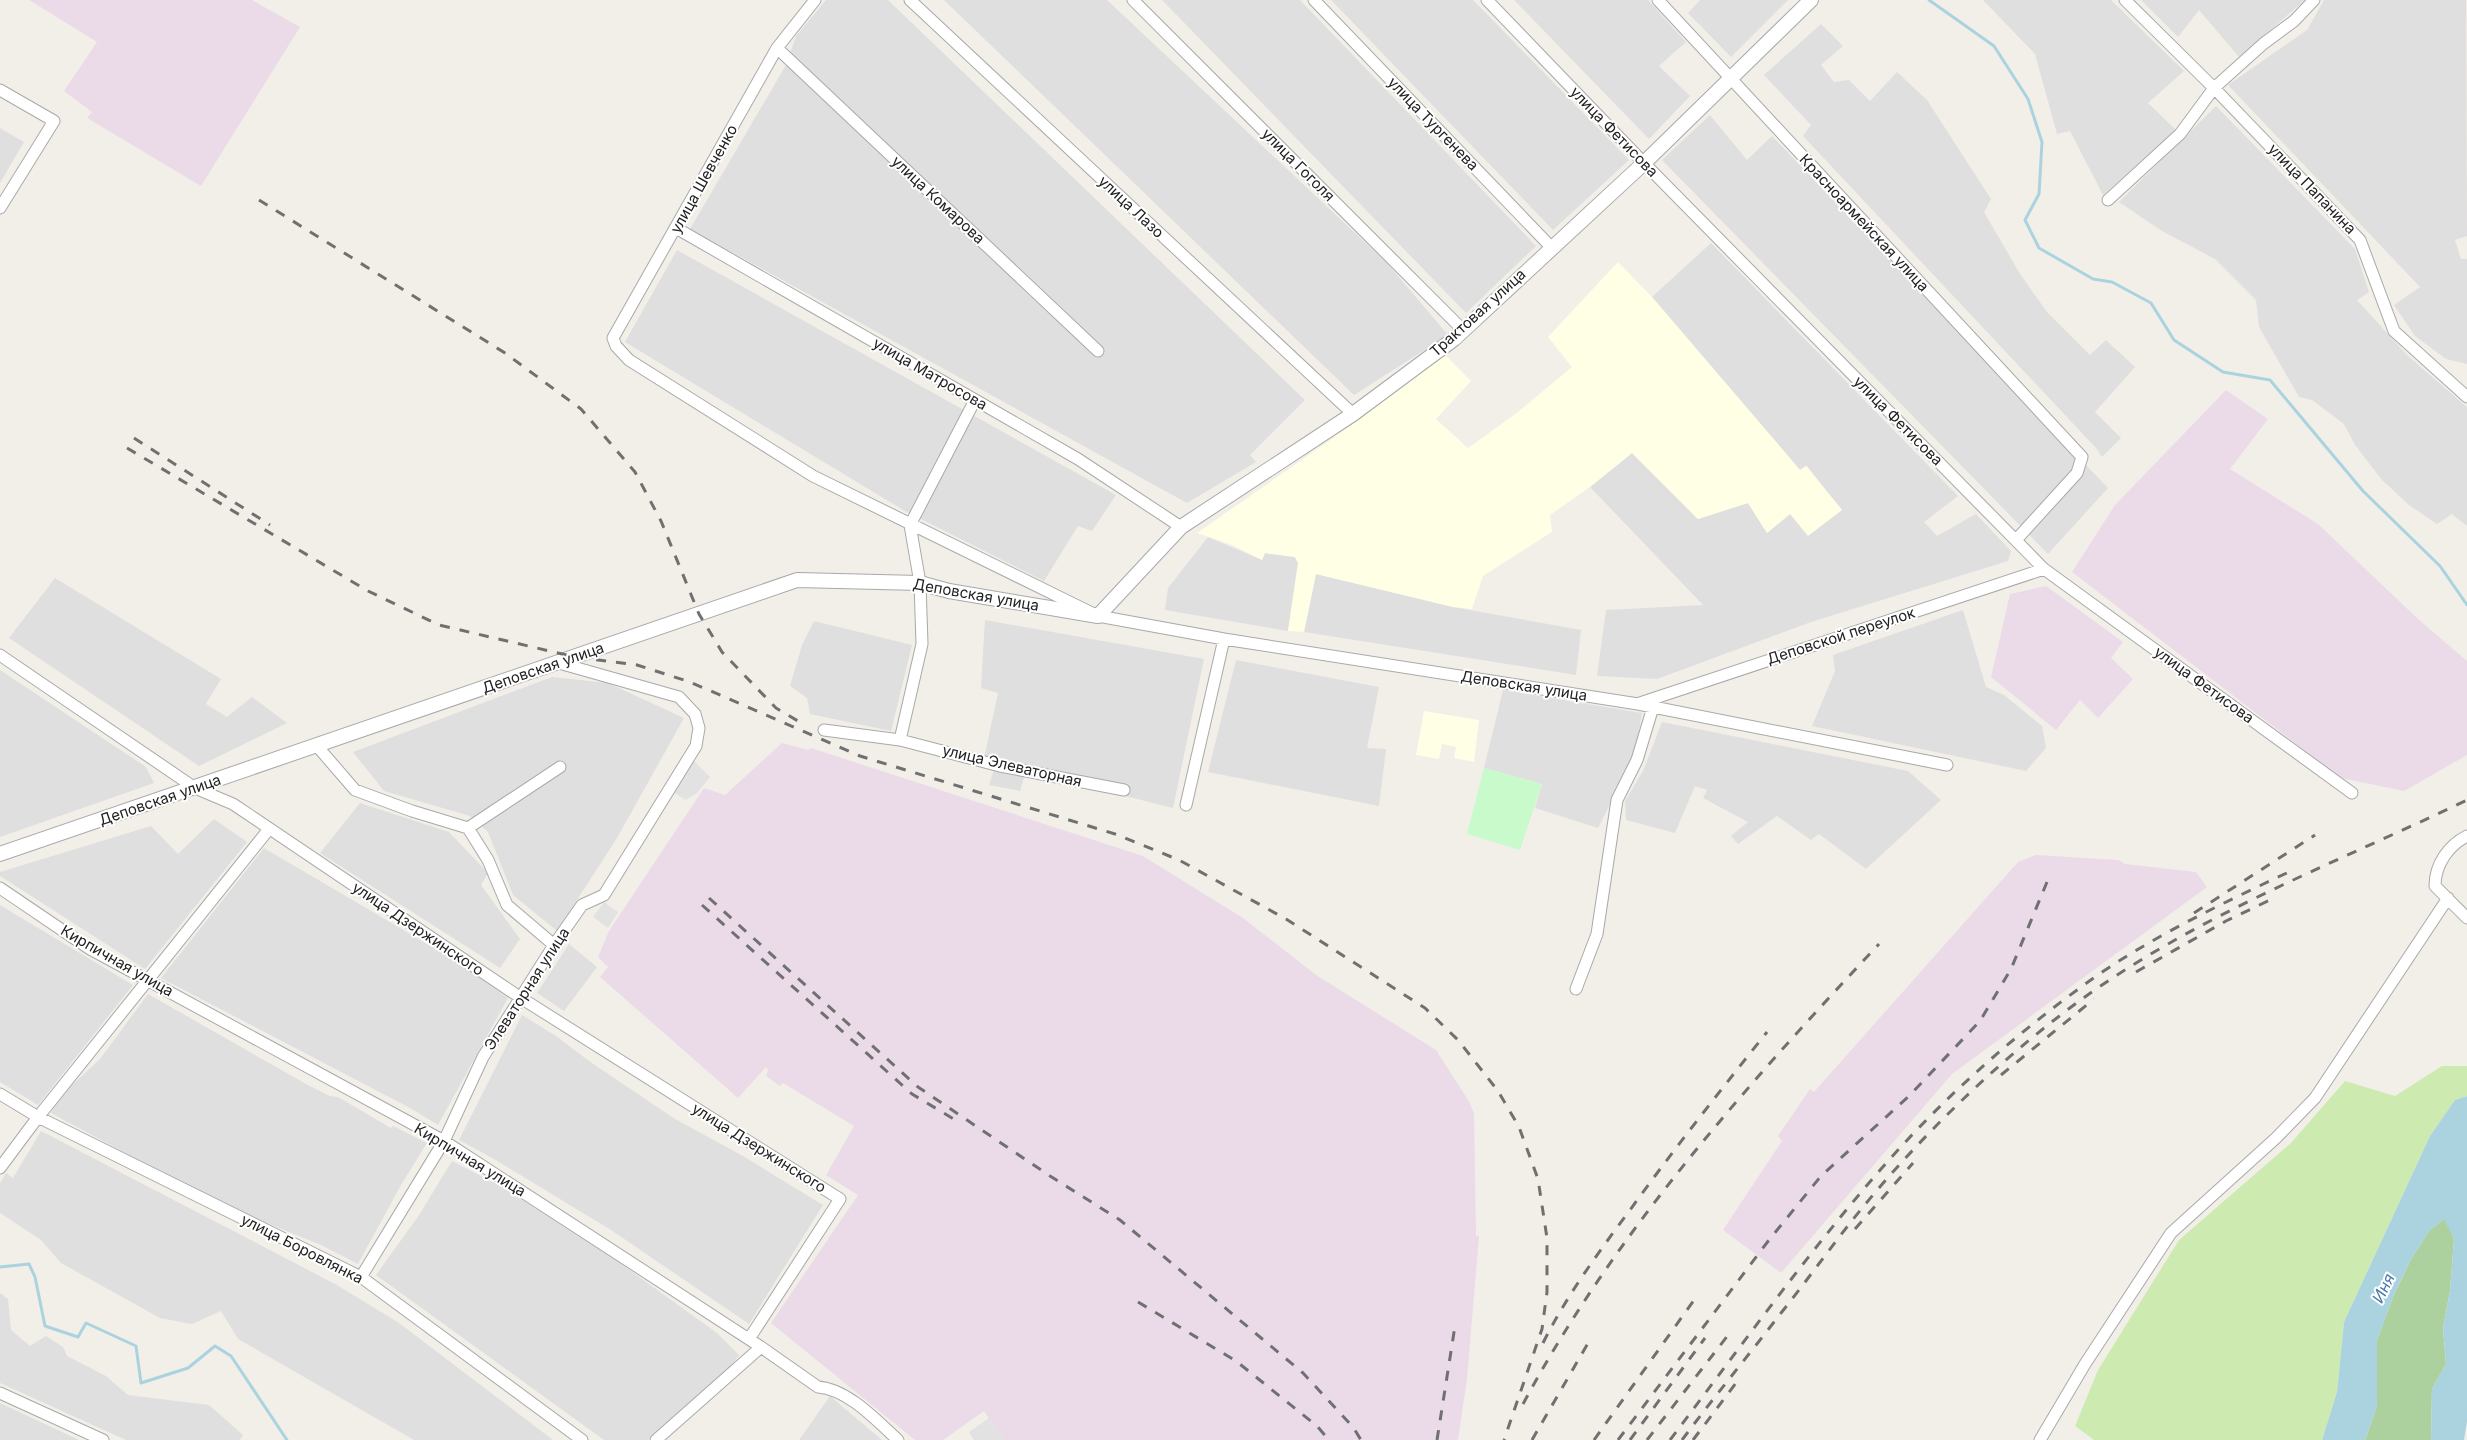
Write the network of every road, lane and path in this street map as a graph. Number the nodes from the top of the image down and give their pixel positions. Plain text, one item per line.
1 (815, 0) edge
2 (910, 0) edge
3 (1133, 0) edge
4 (1314, 0) edge
5 (1487, 0) edge
6 (1658, 0) edge
7 (1812, 0) edge
8 (2125, 0) edge
9 (2314, 0) edge
10 (777, 48) junction
11 (1730, 80) junction
12 (2214, 88) junction
13 (0, 90) edge
14 (1644, 163) junction
15 (2108, 200) dead end
16 (0, 208) edge
17 (676, 228) junction
18 (1551, 247) junction
19 (1463, 330) junction
20 (1098, 351) dead end
21 (629, 360) joint
22 (2467, 397) edge
23 (975, 400) junction
24 (1352, 414) junction
25 (910, 525) junction
26 (1180, 527) junction
27 (2016, 540) junction
28 (2044, 569) junction
29 (920, 584) junction
30 (1098, 616) junction
31 (1224, 639) junction
32 (0, 655) edge
33 (558, 663) junction
34 (1638, 704) junction
35 (1653, 707) junction
36 (824, 730) dead end
37 (900, 740) junction
38 (317, 746) junction
39 (1947, 766) dead end
40 (560, 767) dead end
41 (195, 788) junction
42 (1124, 790) dead end
43 (2352, 793) dead end
44 (1186, 805) dead end
45 (468, 828) junction
46 (269, 829) junction
47 (2467, 836) edge
48 (0, 854) edge
49 (0, 888) edge
50 (2448, 898) junction
51 (2465, 915) edge
52 (554, 945) junction
53 (148, 980) junction
54 (1576, 989) dead end
55 (521, 998) junction
56 (0, 1094) edge
57 (38, 1117) junction
58 (444, 1141) junction
59 (0, 1168) edge
60 (362, 1277) junction
61 (749, 1339) junction
62 (762, 1347) junction
63 (0, 1394) edge
64 (103, 1440) edge
65 (582, 1440) edge
66 (656, 1440) edge
67 (898, 1440) edge
68 (2040, 1440) edge

1 - 10 street, улица Шевченко
2 - 24 street, улица Лазо
3 - 19 street, улица Гоголя
4 - 18 street, улица Тургенева
5 - 14 street, улица Фетисова
6 - 11 street, Красноармейская улица
7 - 11 street, Трактовая улица
8 - 12 street, улица Папанина
9 - 12 street
10 - 17 street, улица Шевченко
10 - 20 street, улица Комарова
11 - 14 street, Трактовая улица
11 - 27 street, Красноармейская улица
12 - 15 street
12 - 22 street, улица Папанина
13 - 16 street
14 - 18 street, Трактовая улица
14 - 27 street, улица Фетисова
17 - 21 street, улица Шевченко
17 - 23 street, улица Матросова
18 - 19 street, Трактовая улица
19 - 24 street, Трактовая улица
21 - 25 street, Деповская улица
23 - 25 street
23 - 26 street, улица Матросова
24 - 26 street, Трактовая улица
25 - 29 street
25 - 30 street, Деповская улица
26 - 30 street, Трактовая улица
27 - 28 street, улица Фетисова
28 - 34 street, Деповской переулок
28 - 43 street, улица Фетисова
29 - 30 street, Деповская улица
29 - 33 street, Деповская улица
29 - 37 street
30 - 31 street, Деповская улица
31 - 34 street, Деповская улица
31 - 44 street
32 - 41 street, улица Дзержинского
33 - 38 street, Деповская улица
33 - 52 street, Элеваторная улица
34 - 35 street, Деповская улица
35 - 39 street, Деповская улица
35 - 54 street
36 - 37 street, улица Элеваторная
37 - 42 street, улица Элеваторная
38 - 41 street, Деповская улица
38 - 45 street
40 - 45 street
41 - 46 street, улица Дзержинского
41 - 48 street, Деповская улица
45 - 52 street
46 - 53 street
46 - 55 street, улица Дзержинского
47 - 50 street
49 - 53 street, Кирпичная улица
50 - 51 street
50 - 68 street
52 - 55 street, Элеваторная улица
53 - 57 street
53 - 58 street, Кирпичная улица
55 - 58 street, Элеваторная улица
55 - 61 street, улица Дзержинского
56 - 57 street, улица Боровлянка
57 - 59 street
57 - 60 street, улица Боровлянка
58 - 60 street, Элеваторная улица
58 - 61 street, Кирпичная улица
60 - 65 street, улица Боровлянка
61 - 62 street, Кирпичная улица
62 - 66 street
62 - 67 street, Кирпичная улица
63 - 64 street

